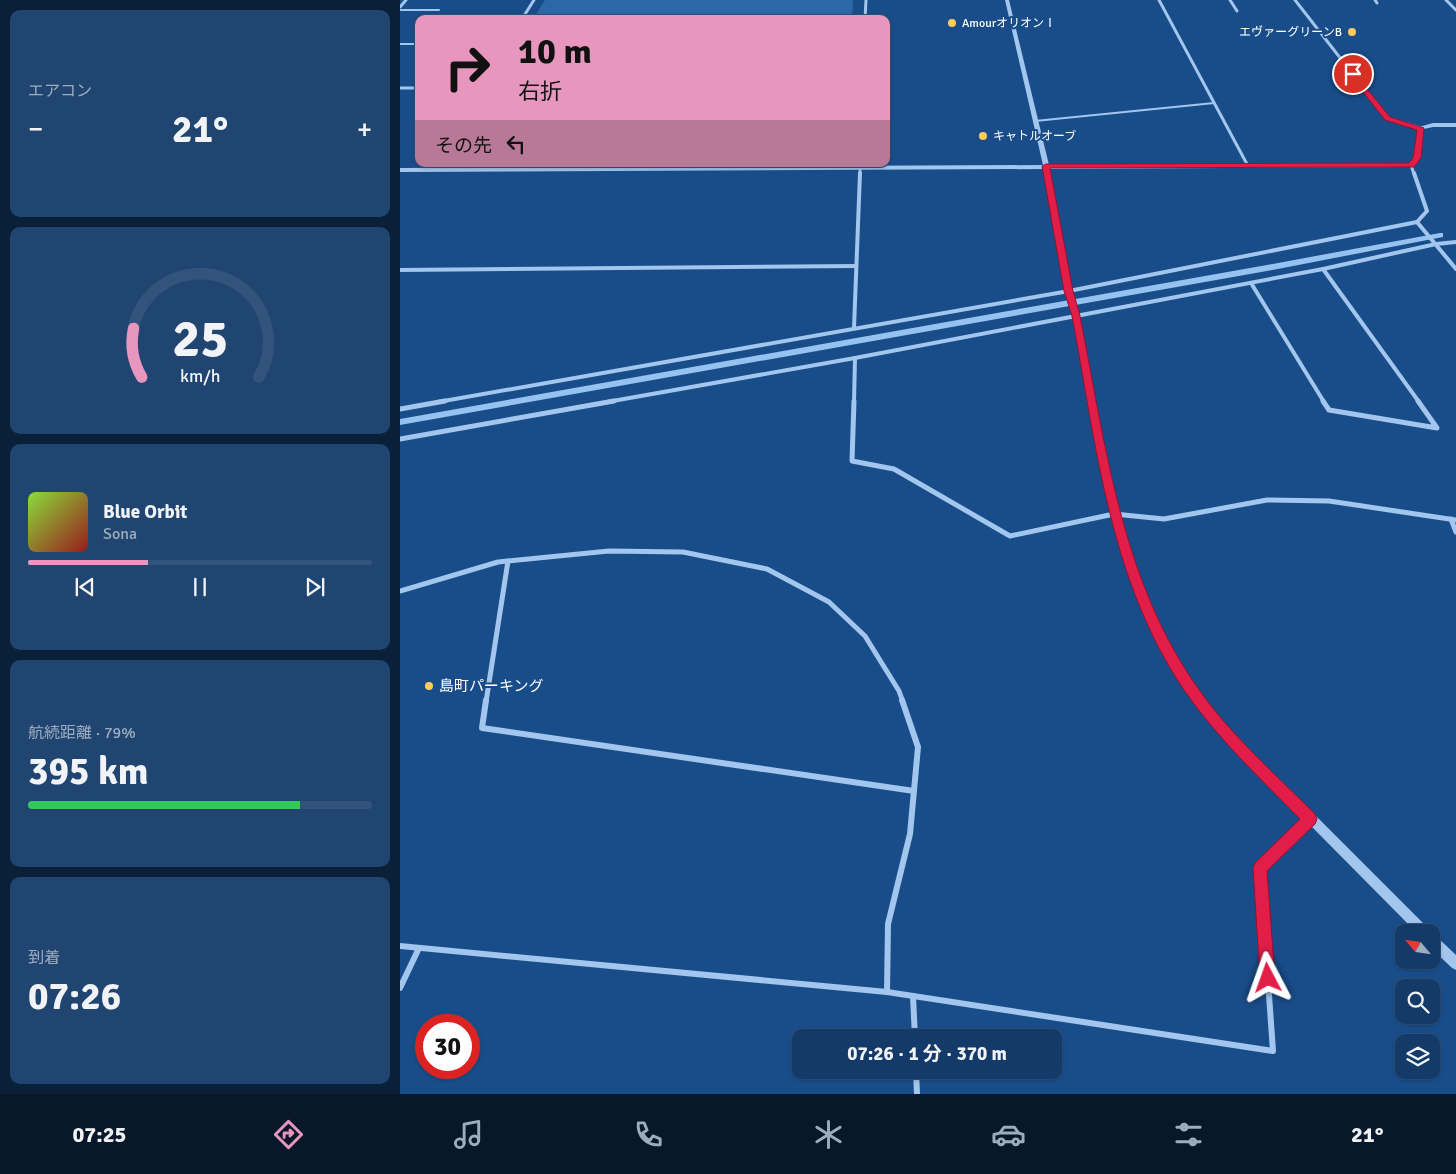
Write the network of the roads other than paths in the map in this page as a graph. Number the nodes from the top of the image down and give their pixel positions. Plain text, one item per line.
1 (406, 0) edge
2 (534, 0) edge
3 (866, 0) edge
4 (1007, 0) edge
5 (1159, 0) edge
6 (1230, 0) edge
7 (1295, 0) edge
8 (1446, 0) edge
9 (400, 8) edge
10 (439, 10) dead end
11 (1456, 10) edge
12 (1237, 11) dead end
13 (525, 15) edge
14 (865, 15) edge
15 (400, 44) edge
16 (415, 44) edge
17 (400, 88) edge
18 (415, 88) edge
19 (1214, 103) junction
20 (1035, 121) junction
21 (1456, 125) edge
22 (1421, 128) junction
23 (890, 165) edge
24 (1411, 165) junction
25 (1046, 166) junction
26 (1248, 166) junction
27 (504, 167) edge
28 (860, 167) edge
29 (400, 170) edge
30 (1417, 222) junction
31 (1456, 242) edge
32 (1436, 244) junction
33 (856, 266) junction
34 (1322, 269) junction
35 (1456, 269) edge
36 (400, 270) edge
37 (1251, 283) junction
38 (1069, 291) junction
39 (1076, 316) junction
40 (854, 328) junction
41 (855, 358) junction
42 (400, 409) edge
43 (400, 439) edge
44 (1114, 514) junction
45 (1454, 519) edge
46 (1456, 532) edge
47 (508, 561) junction
48 (400, 591) edge
49 (914, 791) junction
50 (1310, 819) junction
51 (1416, 924) edge
52 (400, 946) edge
53 (419, 948) junction
54 (1440, 948) edge
55 (1456, 964) edge
56 (400, 988) edge
57 (887, 992) junction
58 (913, 996) junction
59 (915, 1029) edge
60 (916, 1079) edge
61 (917, 1094) edge

1 - 9 street
2 - 13 street
3 - 14 street
4 - 20 street
5 - 19 street
6 - 12 street
7 - 22 street
8 - 11 street
9 - 10 lane
15 - 16 lane
17 - 18 street
19 - 20 lane
19 - 26 street
20 - 25 street
21 - 22 street
22 - 24 street
23 - 25 street
24 - 26 street
24 - 30 street
25 - 26 street
25 - 38 street
27 - 29 street
28 - 33 street
30 - 32 street
30 - 38 street
31 - 32 street
32 - 34 street
32 - 35 street
33 - 36 street
33 - 40 street
34 - 37 street
34 - 37 street
37 - 39 street
38 - 39 street
38 - 40 street
39 - 41 street
39 - 44 street
40 - 42 street
41 - 43 street
41 - 44 street
44 - 45 street
44 - 50 street
45 - 46 street
47 - 48 street
47 - 49 street
47 - 49 street
49 - 57 street
50 - 51 street
50 - 58 street
52 - 53 street
53 - 56 street
53 - 57 street
54 - 55 street
57 - 58 street
58 - 59 street
60 - 61 street

